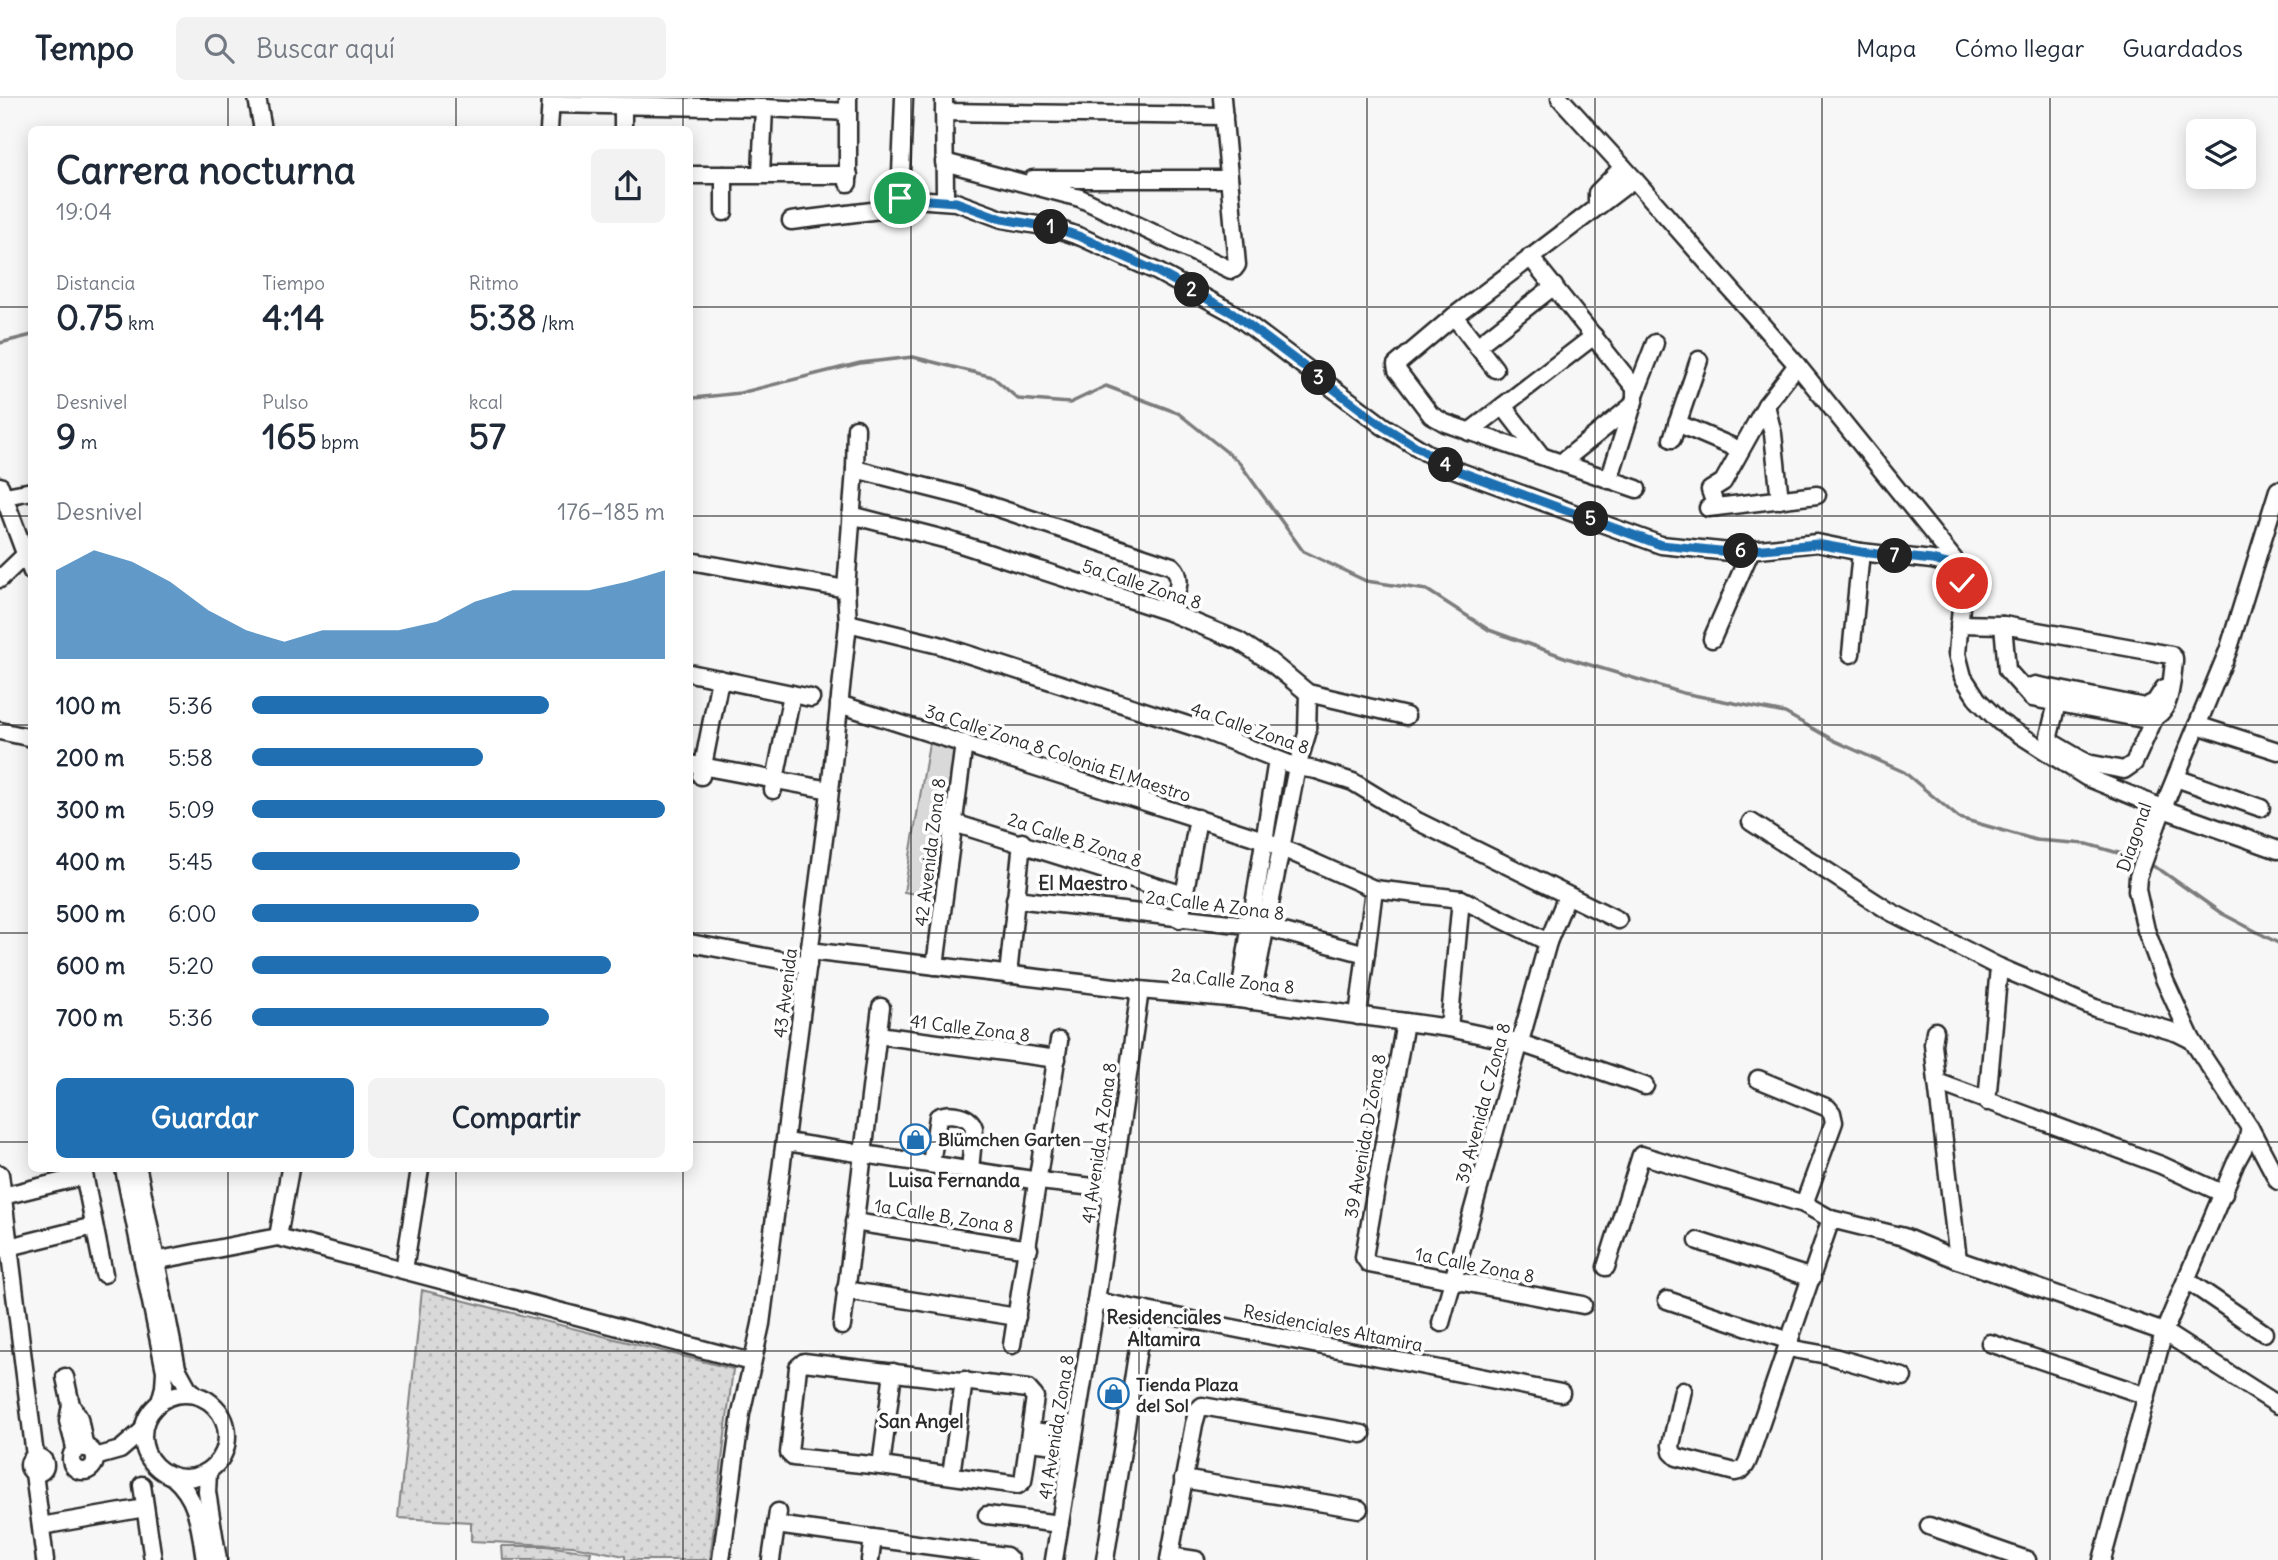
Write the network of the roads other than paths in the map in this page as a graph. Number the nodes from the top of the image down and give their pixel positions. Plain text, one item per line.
1 (257, 98) edge
2 (904, 98) edge
3 (1222, 98) edge
4 (1560, 98) edge
5 (551, 101) edge
6 (683, 102) edge
7 (705, 102) edge
8 (848, 105) edge
9 (944, 105) edge
10 (623, 106) junction
11 (764, 108) junction
12 (1224, 116) junction
13 (262, 126) edge
14 (549, 126) edge
15 (623, 126) edge
16 (944, 162) junction
17 (1628, 173) junction
18 (761, 174) junction
19 (693, 175) edge
20 (724, 175) junction
21 (1013, 178) junction
22 (1229, 179) junction
23 (945, 193) dead end
24 (900, 198) junction
25 (724, 212) dead end
26 (791, 221) dead end
27 (1530, 257) junction
28 (1554, 286) junction
29 (1454, 316) junction
30 (1594, 336) junction
31 (1655, 343) dead end
32 (1477, 346) junction
33 (1699, 360) dead end
34 (1797, 365) junction
35 (1495, 369) dead end
36 (1634, 398) junction
37 (1503, 405) junction
38 (1766, 405) junction
39 (1677, 422) junction
40 (856, 428) dead end
41 (1469, 432) junction
42 (1672, 439) dead end
43 (1740, 450) junction
44 (1540, 454) junction
45 (1562, 462) junction
46 (855, 469) junction
47 (1609, 480) junction
48 (1637, 489) dead end
49 (2278, 490) edge
50 (2, 491) edge
51 (28, 491) edge
52 (1817, 495) dead end
53 (1780, 500) junction
54 (851, 514) junction
55 (1751, 550) junction
56 (1861, 552) junction
57 (25, 555) junction
58 (28, 562) edge
59 (693, 562) edge
60 (1960, 567) junction
61 (0, 579) edge
62 (846, 589) junction
63 (1169, 612) junction
64 (848, 623) junction
65 (1959, 624) junction
66 (2003, 625) junction
67 (1712, 639) dead end
68 (1851, 654) dead end
69 (693, 674) edge
70 (720, 679) junction
71 (2172, 680) junction
72 (2025, 689) junction
73 (1308, 693) junction
74 (792, 694) junction
75 (811, 698) dead end
76 (2057, 703) junction
77 (839, 704) junction
78 (1406, 716) dead end
79 (2154, 719) junction
80 (2197, 724) junction
81 (0, 731) edge
82 (28, 737) edge
83 (964, 743) junction
84 (2278, 751) edge
85 (1277, 760) junction
86 (1297, 767) junction
87 (696, 770) edge
88 (2176, 778) junction
89 (774, 785) junction
90 (830, 795) junction
91 (2163, 807) junction
92 (2261, 808) dead end
93 (1198, 818) junction
94 (1751, 822) dead end
95 (954, 823) junction
96 (1264, 840) junction
97 (1022, 842) junction
98 (1281, 846) junction
99 (2278, 850) edge
100 (1374, 889) junction
101 (1184, 895) junction
102 (1567, 896) junction
103 (1015, 899) junction
104 (1461, 899) junction
105 (1180, 919) junction
106 (1618, 920) dead end
107 (1257, 926) junction
108 (1548, 942) junction
109 (693, 943) edge
110 (1366, 954) junction
111 (808, 958) junction
112 (935, 966) junction
113 (1999, 967) junction
114 (1008, 975) junction
115 (1140, 990) junction
116 (1245, 1000) junction
117 (881, 1007) dead end
118 (1358, 1016) junction
119 (1405, 1022) junction
120 (1449, 1028) junction
121 (1934, 1031) dead end
122 (877, 1035) junction
123 (2192, 1040) junction
124 (1059, 1041) dead end
125 (1520, 1043) junction
126 (1057, 1059) junction
127 (1758, 1079) dead end
128 (1937, 1082) junction
129 (1645, 1086) dead end
130 (1987, 1101) junction
131 (2250, 1128) junction
132 (786, 1142) junction
133 (863, 1154) junction
134 (930, 1164) junction
135 (970, 1170) junction
136 (83, 1172) edge
137 (125, 1172) edge
138 (138, 1172) edge
139 (289, 1172) edge
140 (420, 1172) edge
141 (0, 1174) edge
142 (1039, 1181) junction
143 (2278, 1181) edge
144 (1112, 1189) junction
145 (2224, 1194) junction
146 (3, 1196) junction
147 (1804, 1204) junction
148 (1831, 1219) junction
149 (854, 1222) junction
150 (94, 1226) junction
151 (278, 1237) junction
152 (1698, 1241) dead end
153 (9, 1247) junction
154 (1029, 1249) junction
155 (1364, 1256) joint
156 (1958, 1260) junction
157 (150, 1262) junction
158 (1606, 1267) dead end
159 (404, 1270) junction
160 (104, 1274) dead end
161 (1812, 1278) junction
162 (1454, 1281) junction
163 (2188, 1281) junction
164 (845, 1290) junction
165 (1667, 1300) dead end
166 (1096, 1301) junction
167 (1583, 1305) dead end
168 (1144, 1310) junction
169 (1017, 1317) junction
170 (1441, 1323) dead end
171 (842, 1326) dead end
172 (2165, 1332) junction
173 (2264, 1333) dead end
174 (1990, 1343) dead end
175 (1789, 1344) junction
176 (1013, 1345) dead end
177 (751, 1362) junction
178 (893, 1372) junction
179 (65, 1377) dead end
180 (1903, 1377) dead end
181 (964, 1380) junction
182 (1683, 1390) dead end
183 (1561, 1394) dead end
184 (196, 1395) junction
185 (2147, 1395) junction
186 (160, 1402) junction
187 (2278, 1405) edge
188 (143, 1430) junction
189 (1362, 1434) dead end
190 (1031, 1436) junction
191 (1073, 1442) junction
192 (120, 1450) junction
193 (80, 1456) junction
194 (148, 1458) junction
195 (39, 1465) junction
196 (881, 1466) junction
197 (208, 1472) junction
198 (951, 1475) junction
199 (173, 1477) junction
200 (1184, 1479) junction
201 (142, 1485) dead end
202 (145, 1508) junction
203 (1359, 1509) dead end
204 (987, 1515) dead end
205 (1060, 1524) junction
206 (41, 1526) junction
207 (1929, 1526) dead end
208 (873, 1538) junction
209 (938, 1554) edge
210 (1170, 1558) edge
211 (46, 1560) edge
212 (153, 1560) edge
213 (205, 1560) edge
214 (218, 1560) edge
215 (721, 1560) edge
216 (771, 1560) edge
217 (870, 1560) edge
218 (1010, 1560) edge
219 (1054, 1560) edge
220 (1105, 1560) edge
221 (1196, 1560) edge
222 (2027, 1560) edge
223 (2102, 1560) edge

1 - 13 street
2 - 24 street
3 - 12 street
4 - 17 street
5 - 10 street
5 - 14 street
6 - 7 street
6 - 10 street
7 - 11 street
8 - 11 street
8 - 18 street
9 - 12 street
9 - 16 street
10 - 15 street
11 - 18 street
12 - 22 street
16 - 21 street
16 - 23 street
17 - 27 street
17 - 34 street
18 - 20 street
19 - 20 street
20 - 25 street
21 - 22 street
21 - 22 street
24 - 26 street
24 - 55 street
27 - 28 street
27 - 29 street
28 - 30 street
28 - 32 street
29 - 32 street
29 - 41 street
30 - 36 street
30 - 37 street
31 - 36 street
32 - 35 street
33 - 39 street
34 - 38 street
34 - 60 street
36 - 45 street
36 - 47 street
37 - 41 street
37 - 44 street
38 - 43 street
38 - 53 street
39 - 42 street
39 - 43 street
40 - 46 street, 43 Avenida
41 - 44 street
43 - 53 street
44 - 45 street
45 - 47 street
46 - 54 street, 43 Avenida
46 - 63 street
47 - 48 street
49 - 80 street, Diagonal
50 - 51 street
50 - 57 street
52 - 53 street
54 - 62 street, 43 Avenida
54 - 63 street, 5a Calle Zona 8
55 - 56 street
55 - 67 street
56 - 60 street
56 - 68 street
57 - 58 street
57 - 61 street
59 - 62 street
60 - 65 street
62 - 64 street, 43 Avenida
63 - 73 street, 5a Calle Zona 8
64 - 77 street, 43 Avenida
64 - 85 street, 4a Calle Zona 8
65 - 66 street
65 - 91 street
66 - 71 street
66 - 72 street
69 - 70 street
70 - 74 street
70 - 87 street
71 - 72 street
71 - 79 street
72 - 76 street
73 - 78 street, 5a Calle Zona 8
73 - 86 street
74 - 75 street
74 - 89 street
76 - 79 street
76 - 79 street
77 - 83 street, 3a Calle Zona 8 Colonia El Maestro
77 - 90 street, 43 Avenida
80 - 84 street
80 - 88 street, Diagonal
81 - 82 street
83 - 93 street, 3a Calle Zona 8 Colonia El Maestro
83 - 95 street, 42 Avenida Zona 8
85 - 86 street, 4a Calle Zona 8
85 - 96 street
86 - 98 street
86 - 102 street, 4a Calle Zona 8
87 - 89 street
88 - 91 street, Diagonal
88 - 92 street
89 - 90 street
90 - 111 street, 43 Avenida
91 - 99 street
91 - 123 street, Diagonal
93 - 96 street, 3a Calle Zona 8 Colonia El Maestro
93 - 101 street
94 - 113 street
95 - 97 street, 2a Calle B Zona 8
95 - 112 street, 42 Avenida Zona 8
96 - 98 street, 3a Calle Zona 8 Colonia El Maestro
96 - 107 street
97 - 101 street, 2a Calle B Zona 8
97 - 103 street
98 - 100 street, 3a Calle Zona 8 Colonia El Maestro
98 - 107 street
100 - 104 street, 3a Calle Zona 8 Colonia El Maestro
100 - 110 street
101 - 105 street
102 - 106 street, 4a Calle Zona 8
102 - 108 street, 39 Avenida C Zona 8
103 - 105 street, 2a Calle A Zona 8
103 - 114 street
104 - 108 street, 3a Calle Zona 8 Colonia El Maestro
104 - 120 street
105 - 107 street, 2a Calle A Zona 8
107 - 110 street, 2a Calle A Zona 8
107 - 116 street
108 - 125 street, 39 Avenida C Zona 8
109 - 111 street, 2a Calle Zona 8
110 - 118 street
111 - 112 street, 2a Calle Zona 8
111 - 132 street, 43 Avenida
112 - 114 street, 2a Calle Zona 8
113 - 123 street
113 - 130 street
114 - 115 street, 2a Calle Zona 8
115 - 116 street, 2a Calle Zona 8
115 - 144 street, 41 Avenida A Zona 8
116 - 118 street, 2a Calle Zona 8
117 - 122 street
118 - 119 street, 2a Calle Zona 8
119 - 120 street, 2a Calle Zona 8
119 - 155 street, 39 Avenida D Zona 8
120 - 125 street, 2a Calle Zona 8
121 - 128 street
122 - 126 street, 41 Calle Zona 8
122 - 133 street
123 - 131 street, Diagonal
124 - 126 street
125 - 129 street, 2a Calle Zona 8
125 - 162 street, 39 Avenida C Zona 8
126 - 142 street
127 - 147 street
128 - 130 street
128 - 156 street
130 - 145 street
131 - 143 street, Diagonal
131 - 145 street
132 - 133 street
132 - 177 street, 43 Avenida
133 - 134 street
133 - 149 street
134 - 135 street
134 - 135 street
135 - 142 street
136 - 146 street
136 - 150 street
137 - 157 street
138 - 157 street
139 - 151 street
140 - 159 street
141 - 146 street
142 - 144 street
142 - 154 street
144 - 166 street, 41 Avenida A Zona 8
145 - 163 street
146 - 153 street
147 - 148 street
147 - 158 street
148 - 156 street
148 - 161 street
149 - 154 street, 1a Calle B, Zona 8
149 - 164 street
150 - 153 street
150 - 160 street
151 - 157 street
151 - 159 street
152 - 161 street
153 - 195 street
154 - 169 street
155 - 162 street, 1a Calle Zona 8
156 - 172 street
157 - 184 street
157 - 186 street
159 - 177 street
161 - 175 street
162 - 167 street, 1a Calle Zona 8
162 - 170 street, 39 Avenida C Zona 8
163 - 172 street
163 - 173 street
164 - 169 street
164 - 171 street
165 - 175 street
166 - 168 street, Residenciales Altamira
166 - 191 street, 41 Avenida Zona 8
168 - 183 street, Residenciales Altamira
168 - 220 street
169 - 176 street
172 - 185 street
172 - 187 street
174 - 185 street
175 - 180 street
175 - 182 street
177 - 215 street, 43 Avenida
178 - 181 street
178 - 196 street
178 - 196 street
179 - 193 street
181 - 190 street
181 - 198 street
184 - 186 street
184 - 197 street
185 - 223 street
186 - 188 street
188 - 192 street
188 - 194 street
189 - 200 street
190 - 191 street
190 - 198 street
191 - 205 street, 41 Avenida Zona 8
192 - 193 street
192 - 194 street
193 - 195 street
194 - 199 street
195 - 206 street
196 - 198 street
197 - 199 street
197 - 214 street
199 - 213 street
200 - 203 street
200 - 210 street
201 - 202 street
202 - 206 street
202 - 212 street
204 - 205 street
205 - 219 street, 41 Avenida Zona 8
206 - 211 street
207 - 222 street
208 - 209 street
208 - 216 street
208 - 217 street
209 - 218 street
210 - 221 street

